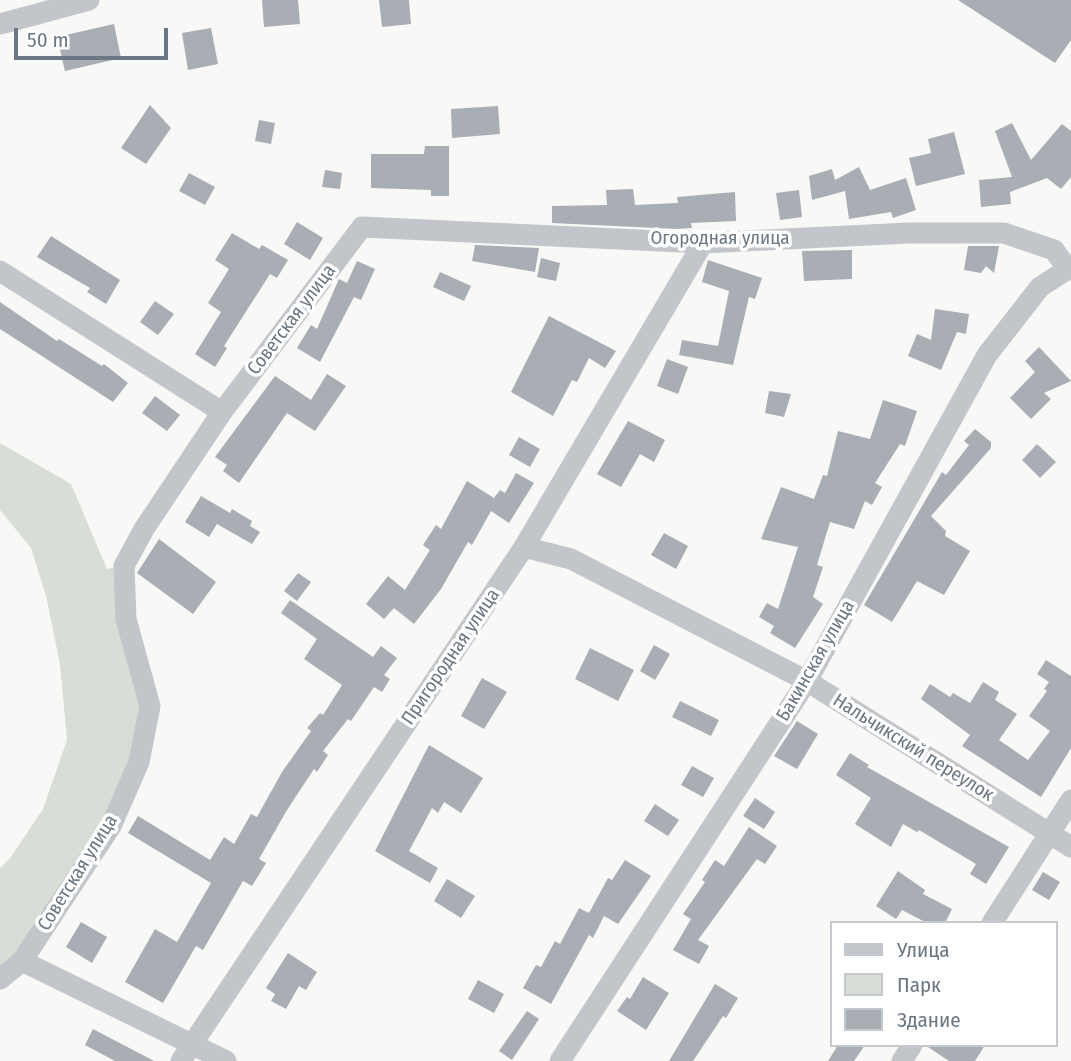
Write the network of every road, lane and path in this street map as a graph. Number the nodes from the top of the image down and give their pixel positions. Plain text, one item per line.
1 (89, 0) edge
2 (0, 24) edge
3 (362, 227) joint
4 (703, 243) junction
5 (1069, 267) edge
6 (0, 271) edge
7 (222, 412) junction
8 (524, 547) junction
9 (807, 681) junction
10 (1071, 800) edge
11 (1050, 834) junction
12 (1071, 847) edge
13 (993, 921) edge
14 (22, 961) junction
15 (0, 979) edge
16 (194, 1042) junction
17 (181, 1061) edge
18 (226, 1061) edge
19 (560, 1061) edge

1 - 2 street
3 - 4 street, Огородная улица
3 - 7 street, Советская улица
4 - 5 street, Огородная улица
4 - 8 street, Пригородная улица
5 - 9 street, Бакинская улица
6 - 7 street
7 - 14 street, Советская улица
8 - 9 street, Нальчикский переулок
8 - 16 street, Пригородная улица
9 - 11 street, Нальчикский переулок
9 - 19 street, Бакинская улица
10 - 11 street
11 - 12 street, Нальчикский переулок
11 - 13 street
14 - 15 street, Советская улица
14 - 16 street
16 - 17 street, Пригородная улица
16 - 18 street

